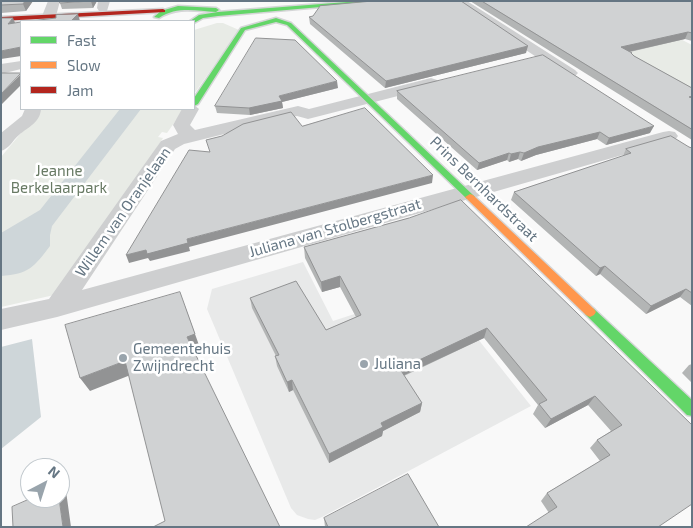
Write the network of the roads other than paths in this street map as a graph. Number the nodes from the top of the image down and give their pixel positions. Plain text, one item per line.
1 (54, 1) edge
2 (327, 1) edge
3 (386, 1) edge
4 (458, 1) edge
5 (316, 2) edge
6 (175, 4) edge
7 (187, 4) edge
8 (49, 16) junction
9 (160, 16) edge
10 (198, 16) edge
11 (1, 18) edge
12 (55, 20) edge
13 (20, 22) edge
14 (1, 23) edge
15 (543, 55) junction
16 (518, 61) edge
17 (20, 65) edge
18 (1, 68) edge
19 (445, 79) edge
20 (582, 80) edge
21 (368, 98) junction
22 (195, 102) edge
23 (32, 110) edge
24 (189, 110) edge
25 (652, 124) edge
26 (193, 136) junction
27 (5, 137) edge
28 (465, 191) junction
29 (57, 307) junction
30 (1, 320) edge
31 (692, 410) edge

1 - 8 street
2 - 5 main road
3 - 10 main road
4 - 15 street
5 - 10 main road
6 - 7 main road
6 - 9 main road
7 - 10 main road
8 - 9 main road
8 - 11 main road
9 - 12 main road
13 - 14 main road
15 - 16 street
15 - 20 street
17 - 18 street
19 - 21 street, Willem van Oranjelaan
21 - 22 main road, Prins Bernhardstraat
21 - 26 street, Willem van Oranjelaan
21 - 28 main road, Prins Bernhardstraat
23 - 27 street
24 - 26 street
25 - 28 street, Juliana van Stolbergstraat
26 - 29 street, Willem van Oranjelaan
28 - 29 street, Juliana van Stolbergstraat
28 - 31 main road, Prins Bernhardstraat
29 - 30 street, Juliana van Stolbergstraat

